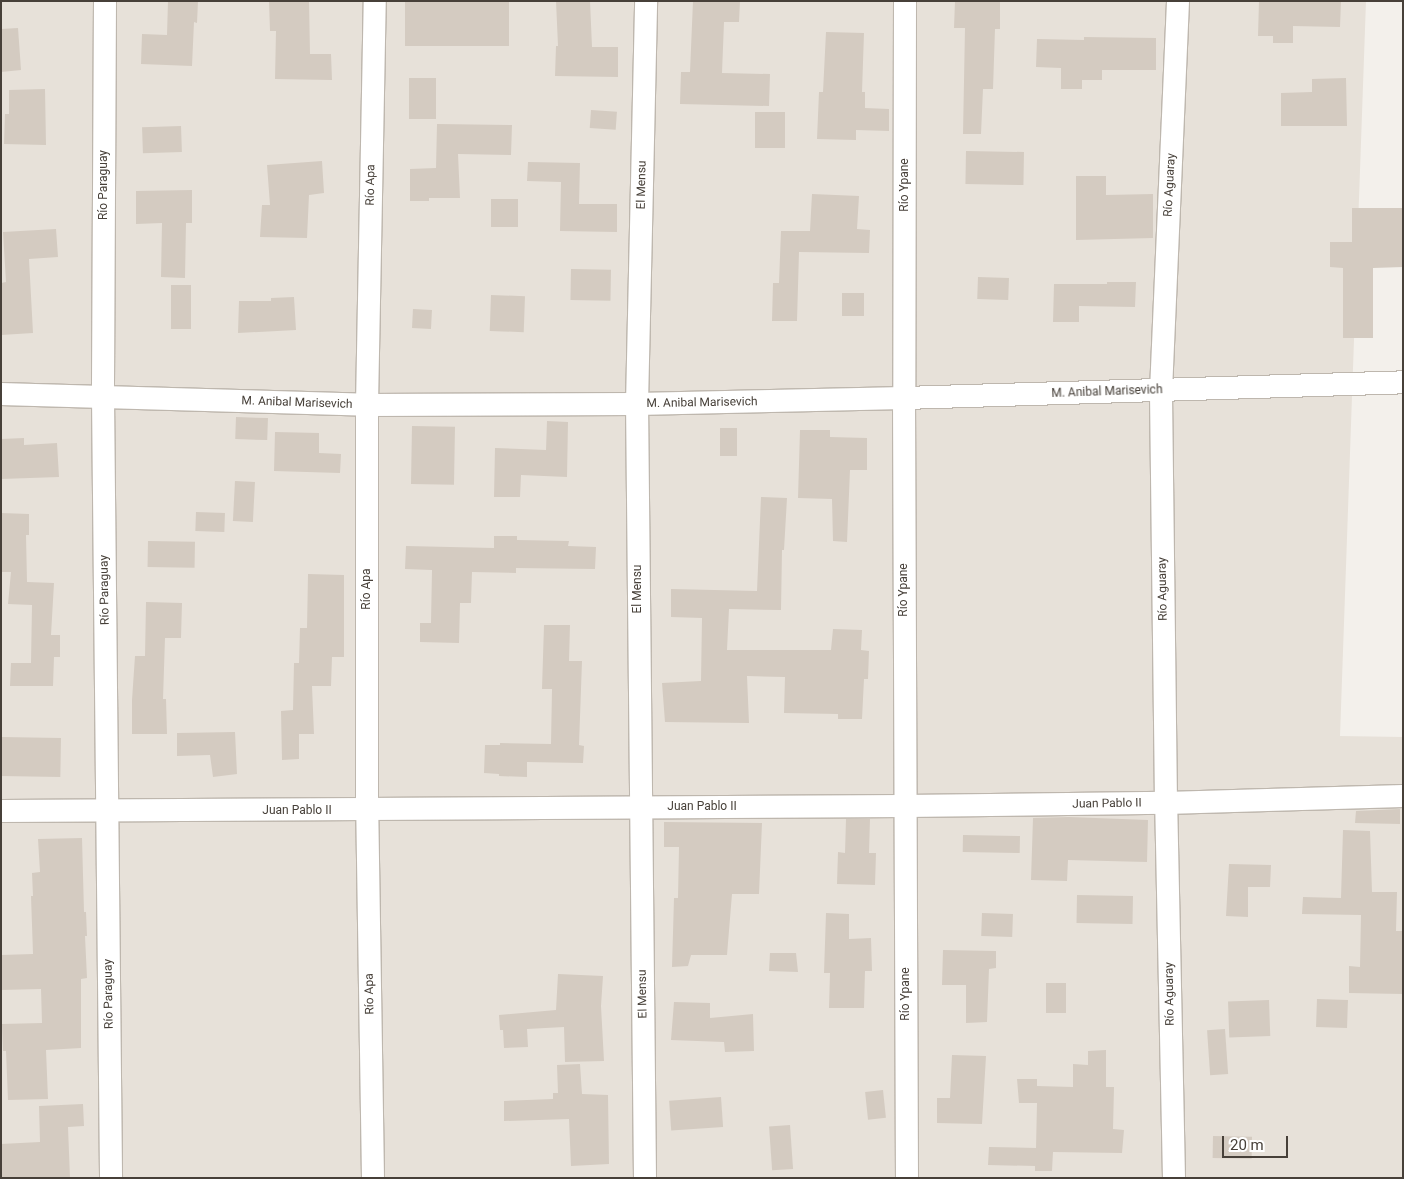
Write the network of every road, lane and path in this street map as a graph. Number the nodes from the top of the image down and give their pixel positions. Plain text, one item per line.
1 (105, 1) edge
2 (375, 1) edge
3 (646, 1) edge
4 (905, 1) edge
5 (1178, 1) edge
6 (1403, 382) edge
7 (1160, 391) junction
8 (1, 394) edge
9 (103, 397) junction
10 (904, 398) junction
11 (637, 404) junction
12 (366, 405) junction
13 (1403, 796) edge
14 (1166, 803) junction
15 (905, 806) junction
16 (640, 807) junction
17 (367, 810) junction
18 (1, 811) edge
19 (107, 812) junction
20 (111, 1178) edge
21 (372, 1178) edge
22 (646, 1178) edge
23 (907, 1178) edge
24 (1174, 1178) edge

1 - 9 street, Río Paraguay
2 - 12 street, Río Apa
3 - 11 street, El Mensu
4 - 10 street, Río Ypane
5 - 7 street, Río Aguaray
6 - 7 street, M. Anibal Marisevich
7 - 10 street, M. Anibal Marisevich
7 - 14 street, Río Aguaray
8 - 9 street, M. Anibal Marisevich
9 - 12 street, M. Anibal Marisevich
9 - 19 street, Río Paraguay
10 - 11 street, M. Anibal Marisevich
10 - 15 street, Río Ypane
11 - 12 street, M. Anibal Marisevich
11 - 16 street, El Mensu
12 - 17 street, Río Apa
13 - 14 street, Juan Pablo II
14 - 15 street, Juan Pablo II
14 - 24 street, Río Aguaray
15 - 16 street, Juan Pablo II
15 - 23 street, Río Ypane
16 - 17 street, Juan Pablo II
16 - 22 street, El Mensu
17 - 19 street, Juan Pablo II
17 - 21 street, Río Apa
18 - 19 street, Juan Pablo II
19 - 20 street, Río Paraguay

